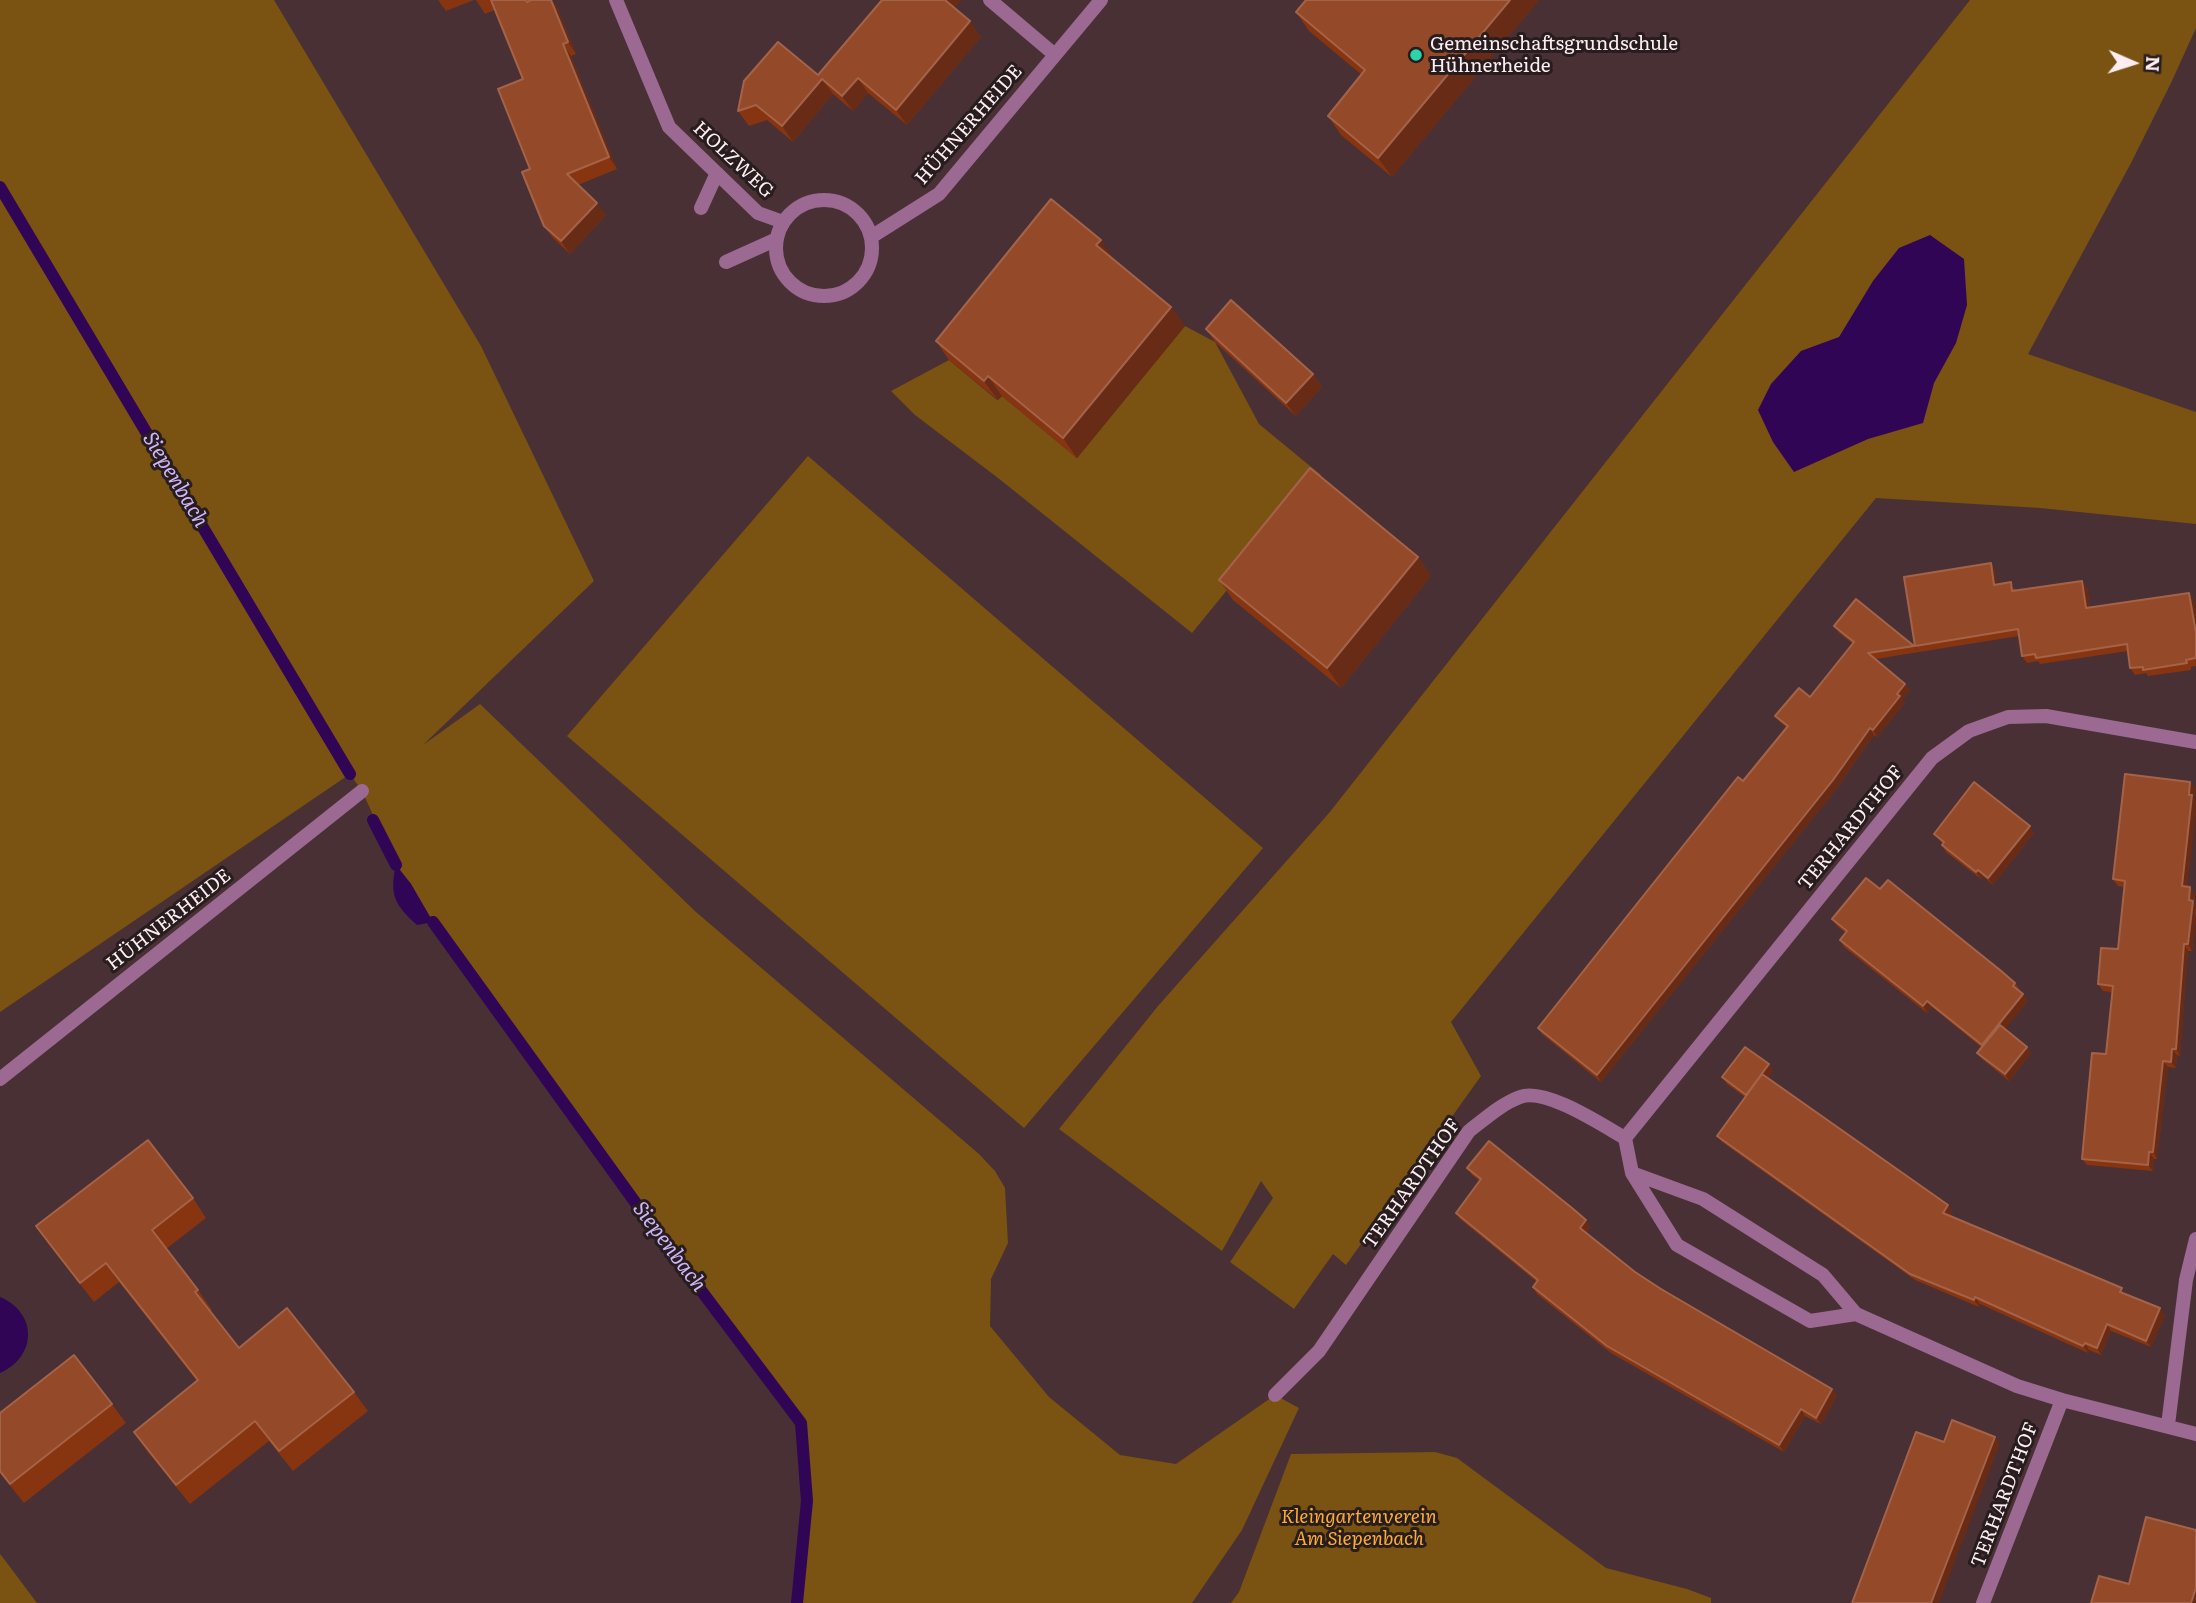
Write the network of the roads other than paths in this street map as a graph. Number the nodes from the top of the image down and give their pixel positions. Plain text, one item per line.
1 (616, 0) edge
2 (990, 0) edge
3 (1101, 0) edge
4 (1055, 55) junction
5 (717, 173) junction
6 (701, 208) dead end
7 (783, 222) junction
8 (871, 237) junction
9 (777, 239) junction
10 (726, 262) dead end
11 (2196, 742) edge
12 (362, 791) dead end
13 (0, 1079) edge
14 (1625, 1138) junction
15 (1632, 1173) junction
16 (2196, 1240) edge
17 (1856, 1314) junction
18 (1275, 1395) dead end
19 (2063, 1401) junction
20 (2168, 1425) junction
21 (2196, 1434) edge
22 (1983, 1603) edge

1 - 5 street, HOLZWEG
2 - 4 street
3 - 4 street, HÜHNERHEIDE
4 - 8 street, HÜHNERHEIDE
5 - 6 street
5 - 7 street, HOLZWEG
7 - 8 street
7 - 9 street
8 - 9 street
9 - 10 street
11 - 14 street, TERHARDTHOF
12 - 13 street, HÜHNERHEIDE
14 - 15 street
14 - 18 street, TERHARDTHOF
15 - 17 street
15 - 17 street
16 - 20 street
17 - 19 street
19 - 20 street
19 - 22 street, TERHARDTHOF
20 - 21 street

